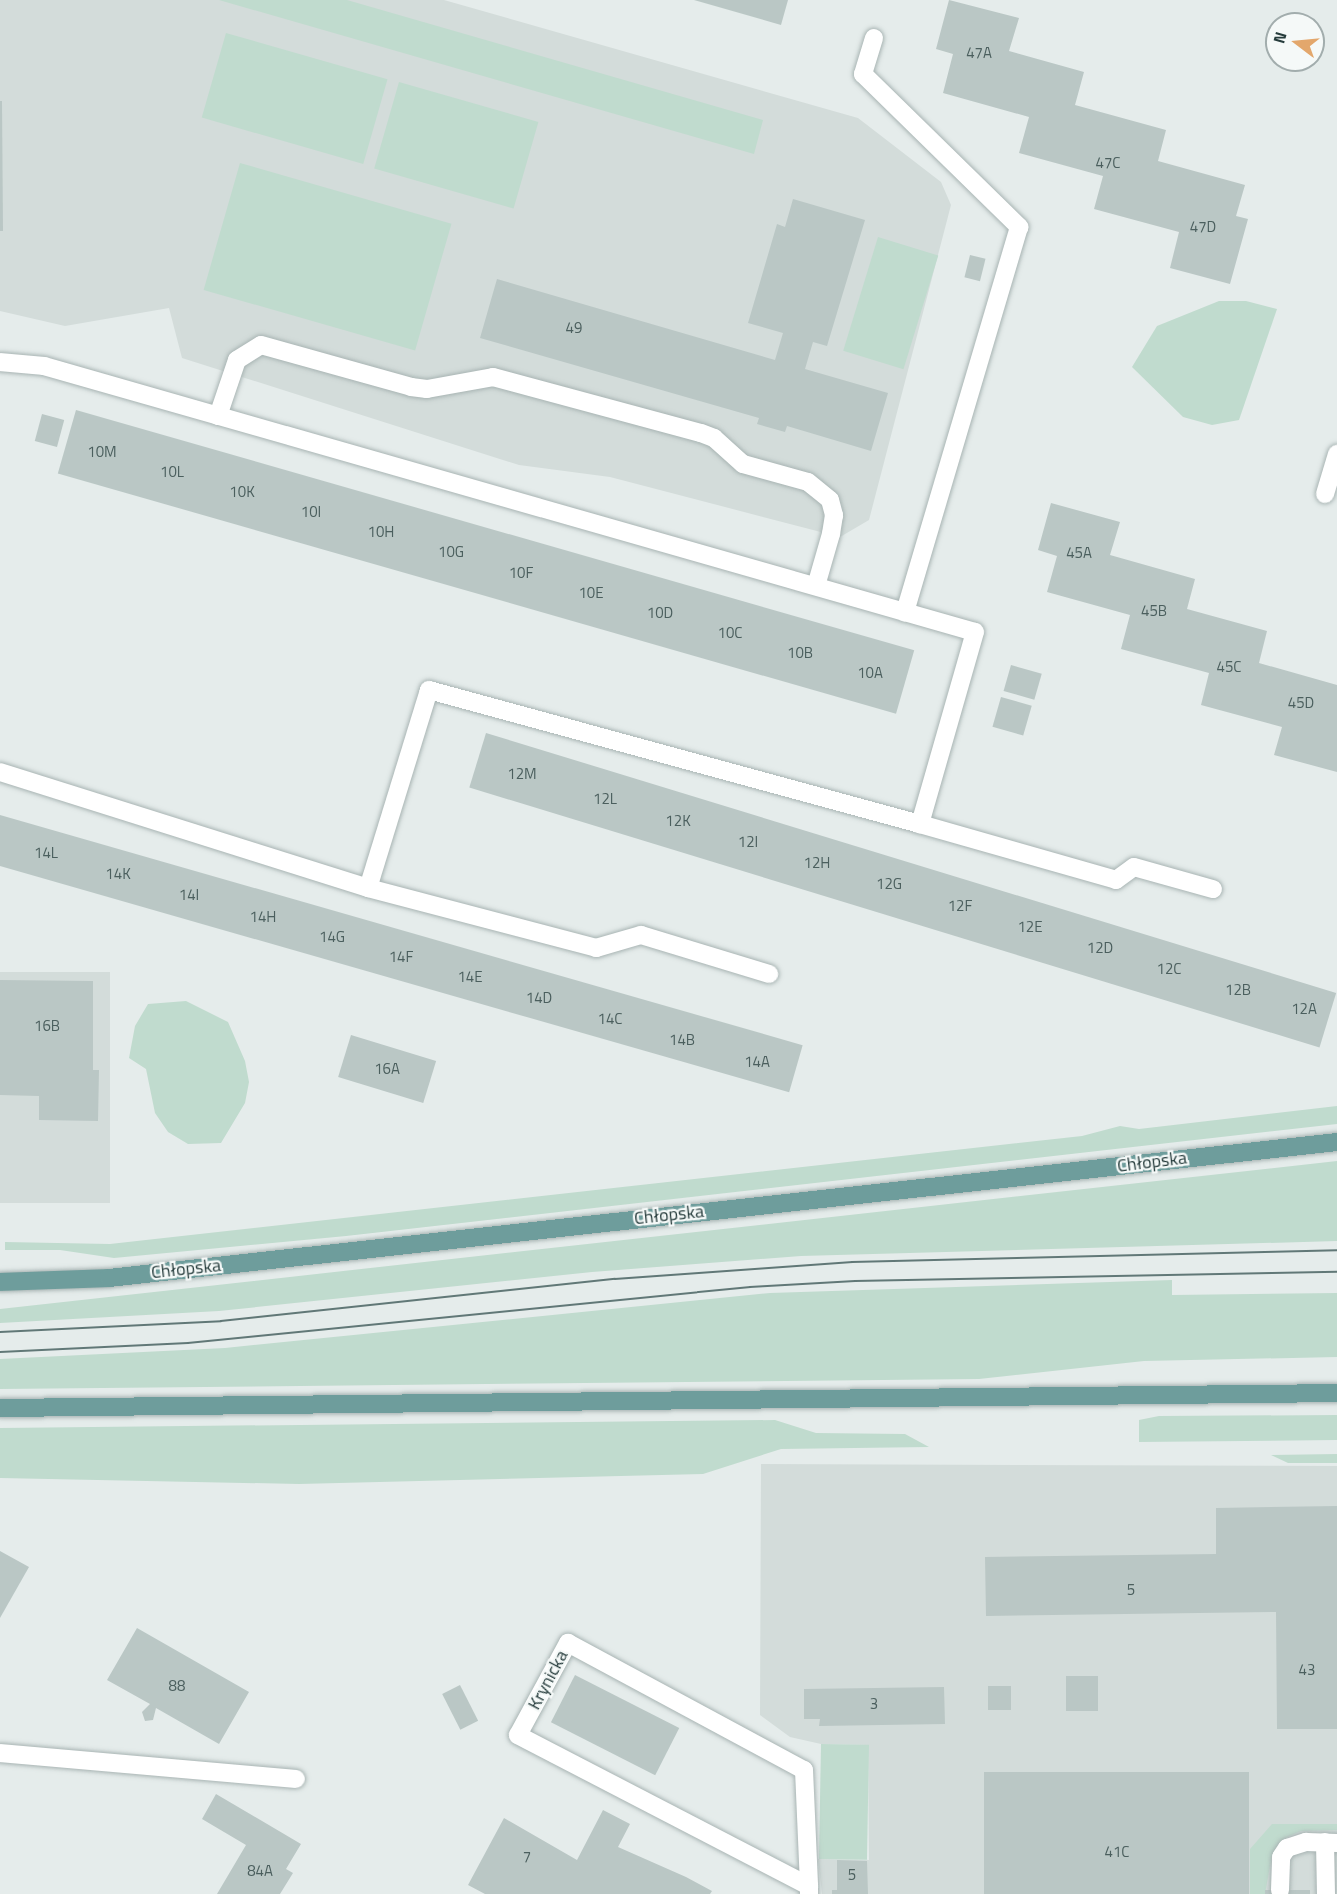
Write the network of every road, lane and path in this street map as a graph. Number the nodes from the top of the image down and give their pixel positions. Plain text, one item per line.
1 (874, 38) dead end
2 (0, 362) edge
3 (218, 416) junction
4 (1337, 454) edge
5 (1325, 494) dead end
6 (816, 586) junction
7 (905, 612) junction
8 (0, 772) edge
9 (920, 824) junction
10 (368, 888) junction
11 (1213, 889) dead end
12 (769, 974) dead end
13 (1337, 1142) edge
14 (0, 1282) edge
15 (1337, 1393) edge
16 (0, 1408) edge
17 (0, 1753) edge
18 (296, 1779) dead end
19 (1331, 1842) edge
20 (809, 1890) edge
21 (1280, 1890) dead end
22 (1326, 1894) edge

1 - 7 street
2 - 3 street
3 - 6 street
3 - 6 street
4 - 5 street
6 - 7 street
7 - 9 street
8 - 10 street
9 - 10 street
9 - 11 street
10 - 12 street
13 - 14 main road, Chłopska
15 - 16 main road
17 - 18 street
19 - 21 street
19 - 22 street
20 - 20 street, Krynicka

